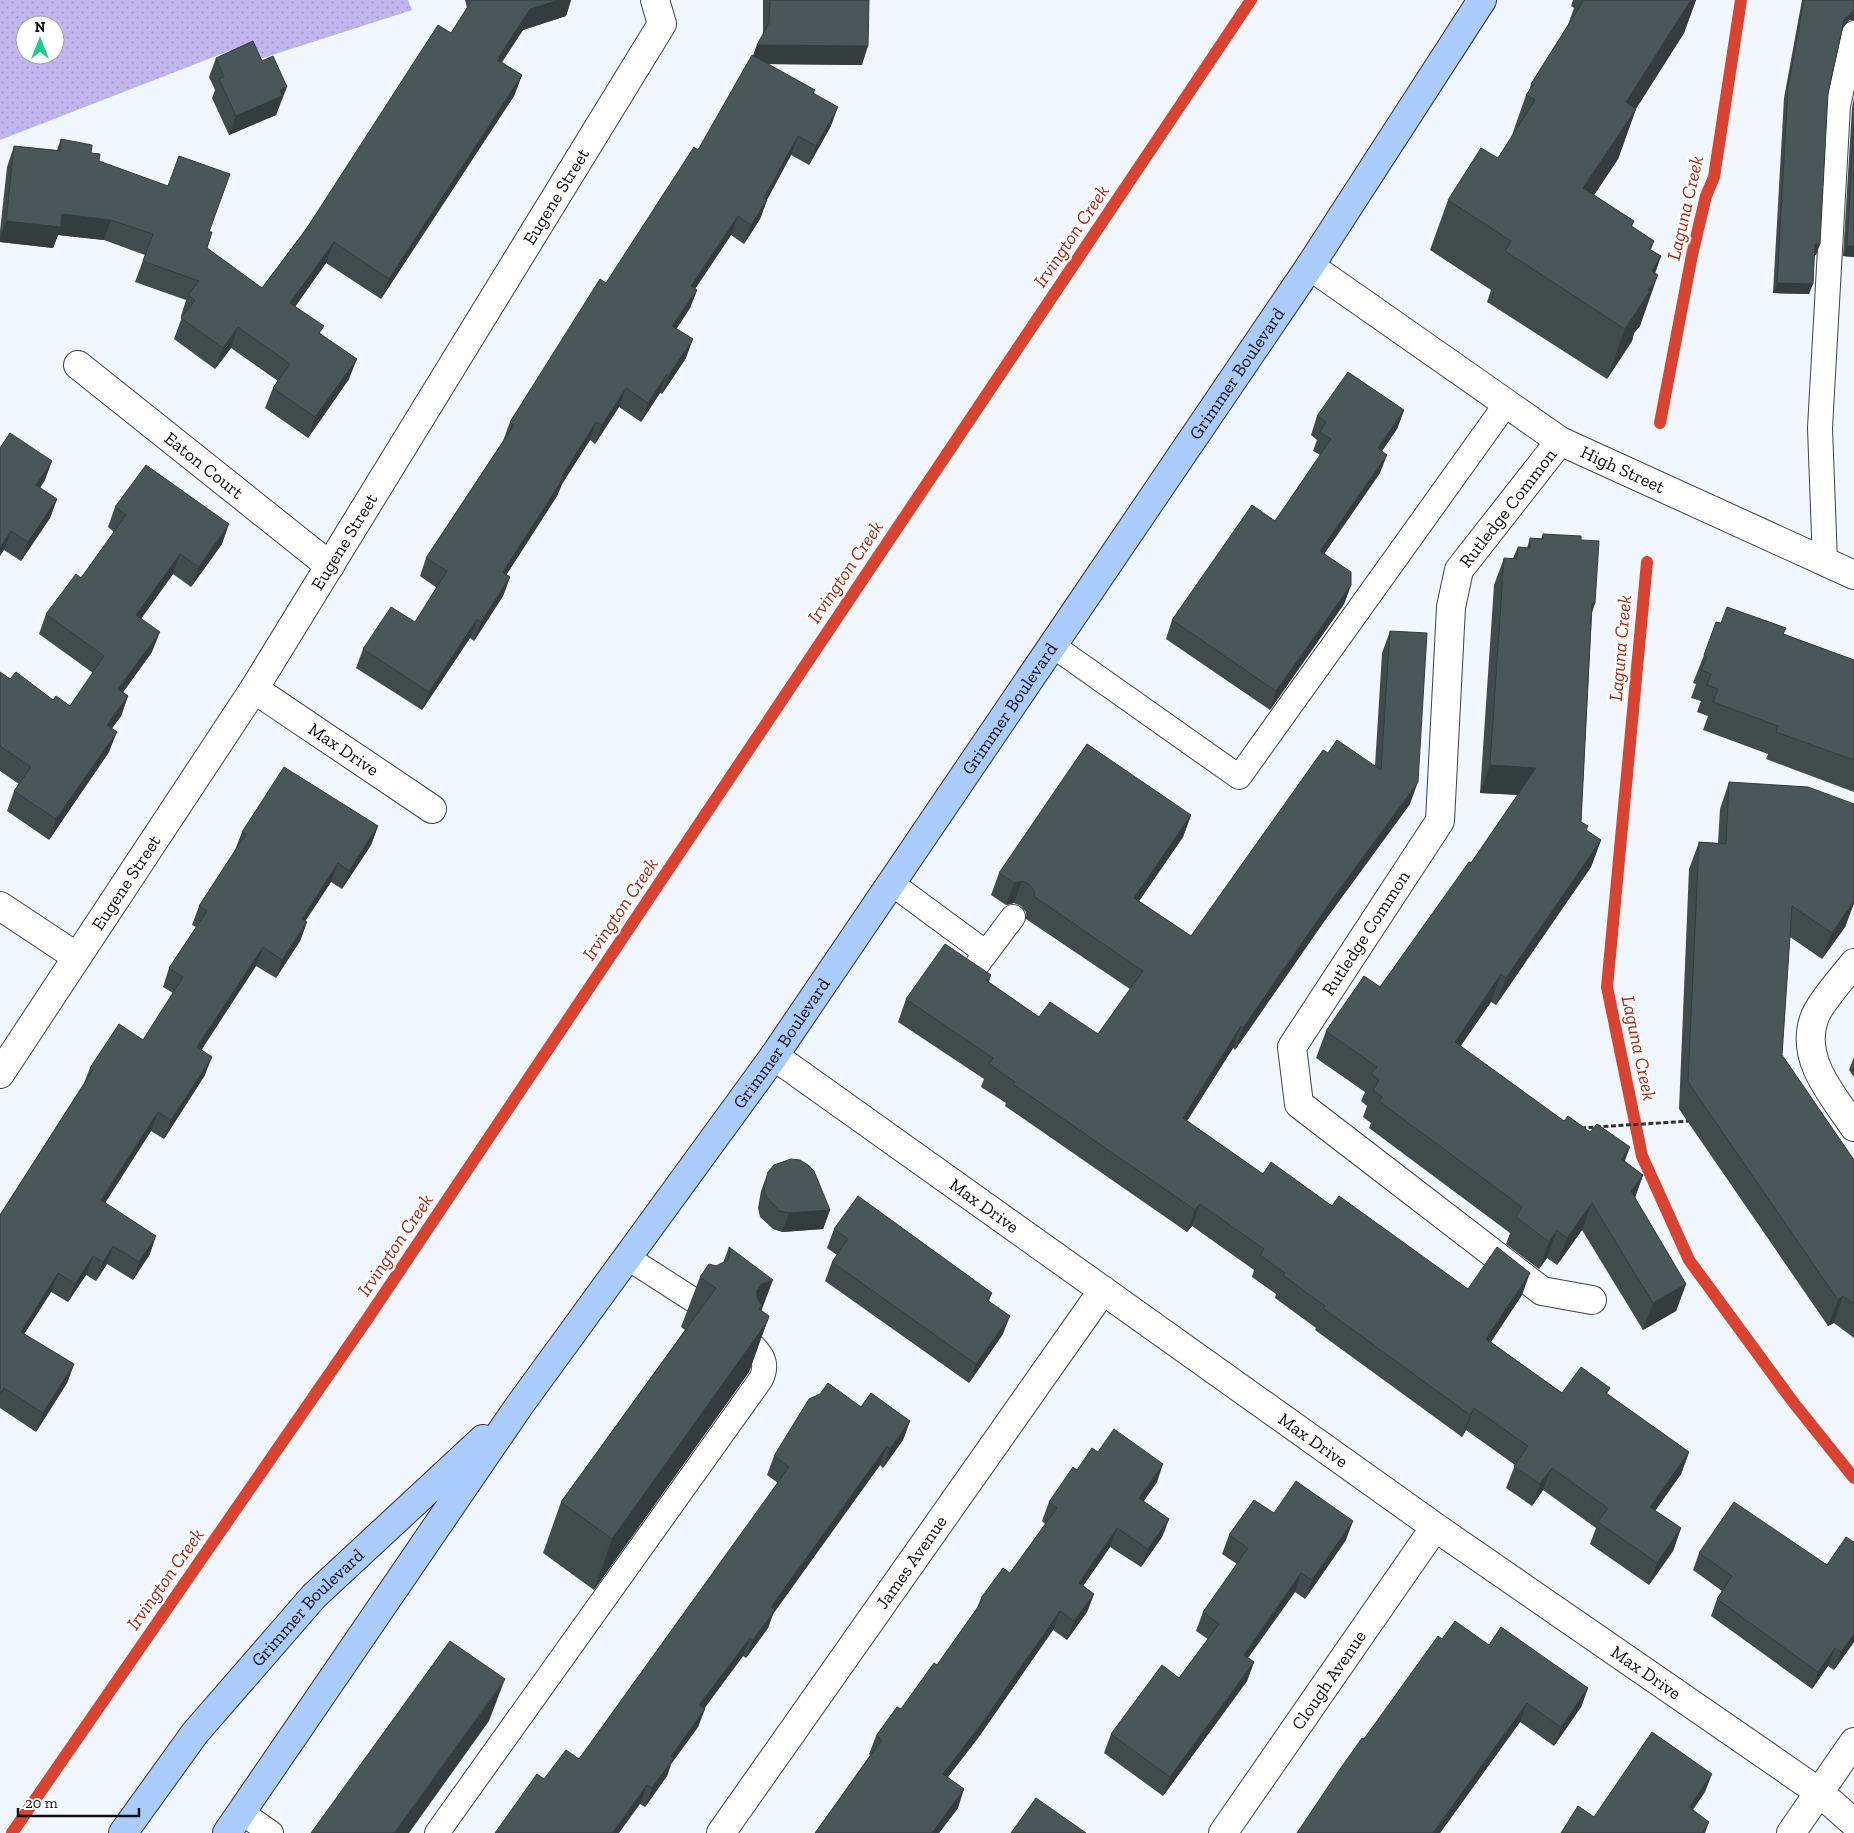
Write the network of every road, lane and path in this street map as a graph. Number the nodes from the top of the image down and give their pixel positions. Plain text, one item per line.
1 (655, 0) edge
2 (1482, 0) edge
3 (1854, 33) edge
4 (1310, 266) junction
5 (78, 365) dead end
6 (1506, 404) junction
7 (1560, 441) junction
8 (1825, 562) junction
9 (330, 566) junction
10 (1854, 575) edge
11 (1052, 645) junction
12 (254, 689) junction
13 (432, 809) dead end
14 (891, 883) junction
15 (0, 906) edge
16 (1013, 916) dead end
17 (77, 957) junction
18 (1854, 963) edge
19 (774, 1056) junction
20 (0, 1074) edge
21 (1691, 1121) dead end
22 (1854, 1127) edge
23 (1579, 1128) edge
24 (628, 1258) junction
25 (1103, 1290) junction
26 (1592, 1300) dead end
27 (698, 1303) edge
28 (752, 1345) edge
29 (519, 1406) junction
30 (1435, 1526) junction
31 (1854, 1742) edge
32 (1819, 1792) junction
33 (234, 1822) edge
34 (1854, 1823) edge
35 (123, 1833) edge
36 (271, 1833) edge
37 (437, 1833) edge
38 (720, 1833) edge
39 (1223, 1833) edge
40 (1791, 1833) edge

1 - 9 street, Eugene Street
2 - 4 street, Grimmer Boulevard
3 - 8 lane
4 - 6 street, High Street
4 - 11 street, Grimmer Boulevard
5 - 9 street, Eaton Court
6 - 7 street, High Street
6 - 11 lane
7 - 8 street, High Street
7 - 26 street, Rutledge Common
8 - 10 street, High Street
9 - 12 street, Eugene Street
11 - 14 street, Grimmer Boulevard
12 - 13 street, Max Drive
12 - 17 street, Eugene Street
14 - 16 lane
14 - 19 street, Grimmer Boulevard
15 - 17 street
17 - 20 street, Eugene Street
18 - 22 street
19 - 24 street, Grimmer Boulevard
19 - 25 street, Max Drive
21 - 23 path
24 - 27 lane
24 - 29 street, Grimmer Boulevard
25 - 30 street, Max Drive
25 - 38 street, James Avenue
28 - 37 lane
29 - 33 street, Grimmer Boulevard
29 - 35 street, Grimmer Boulevard
30 - 32 street, Max Drive
30 - 39 street, Clough Avenue
31 - 32 street
32 - 34 street, Max Drive
32 - 40 street
33 - 36 lane

